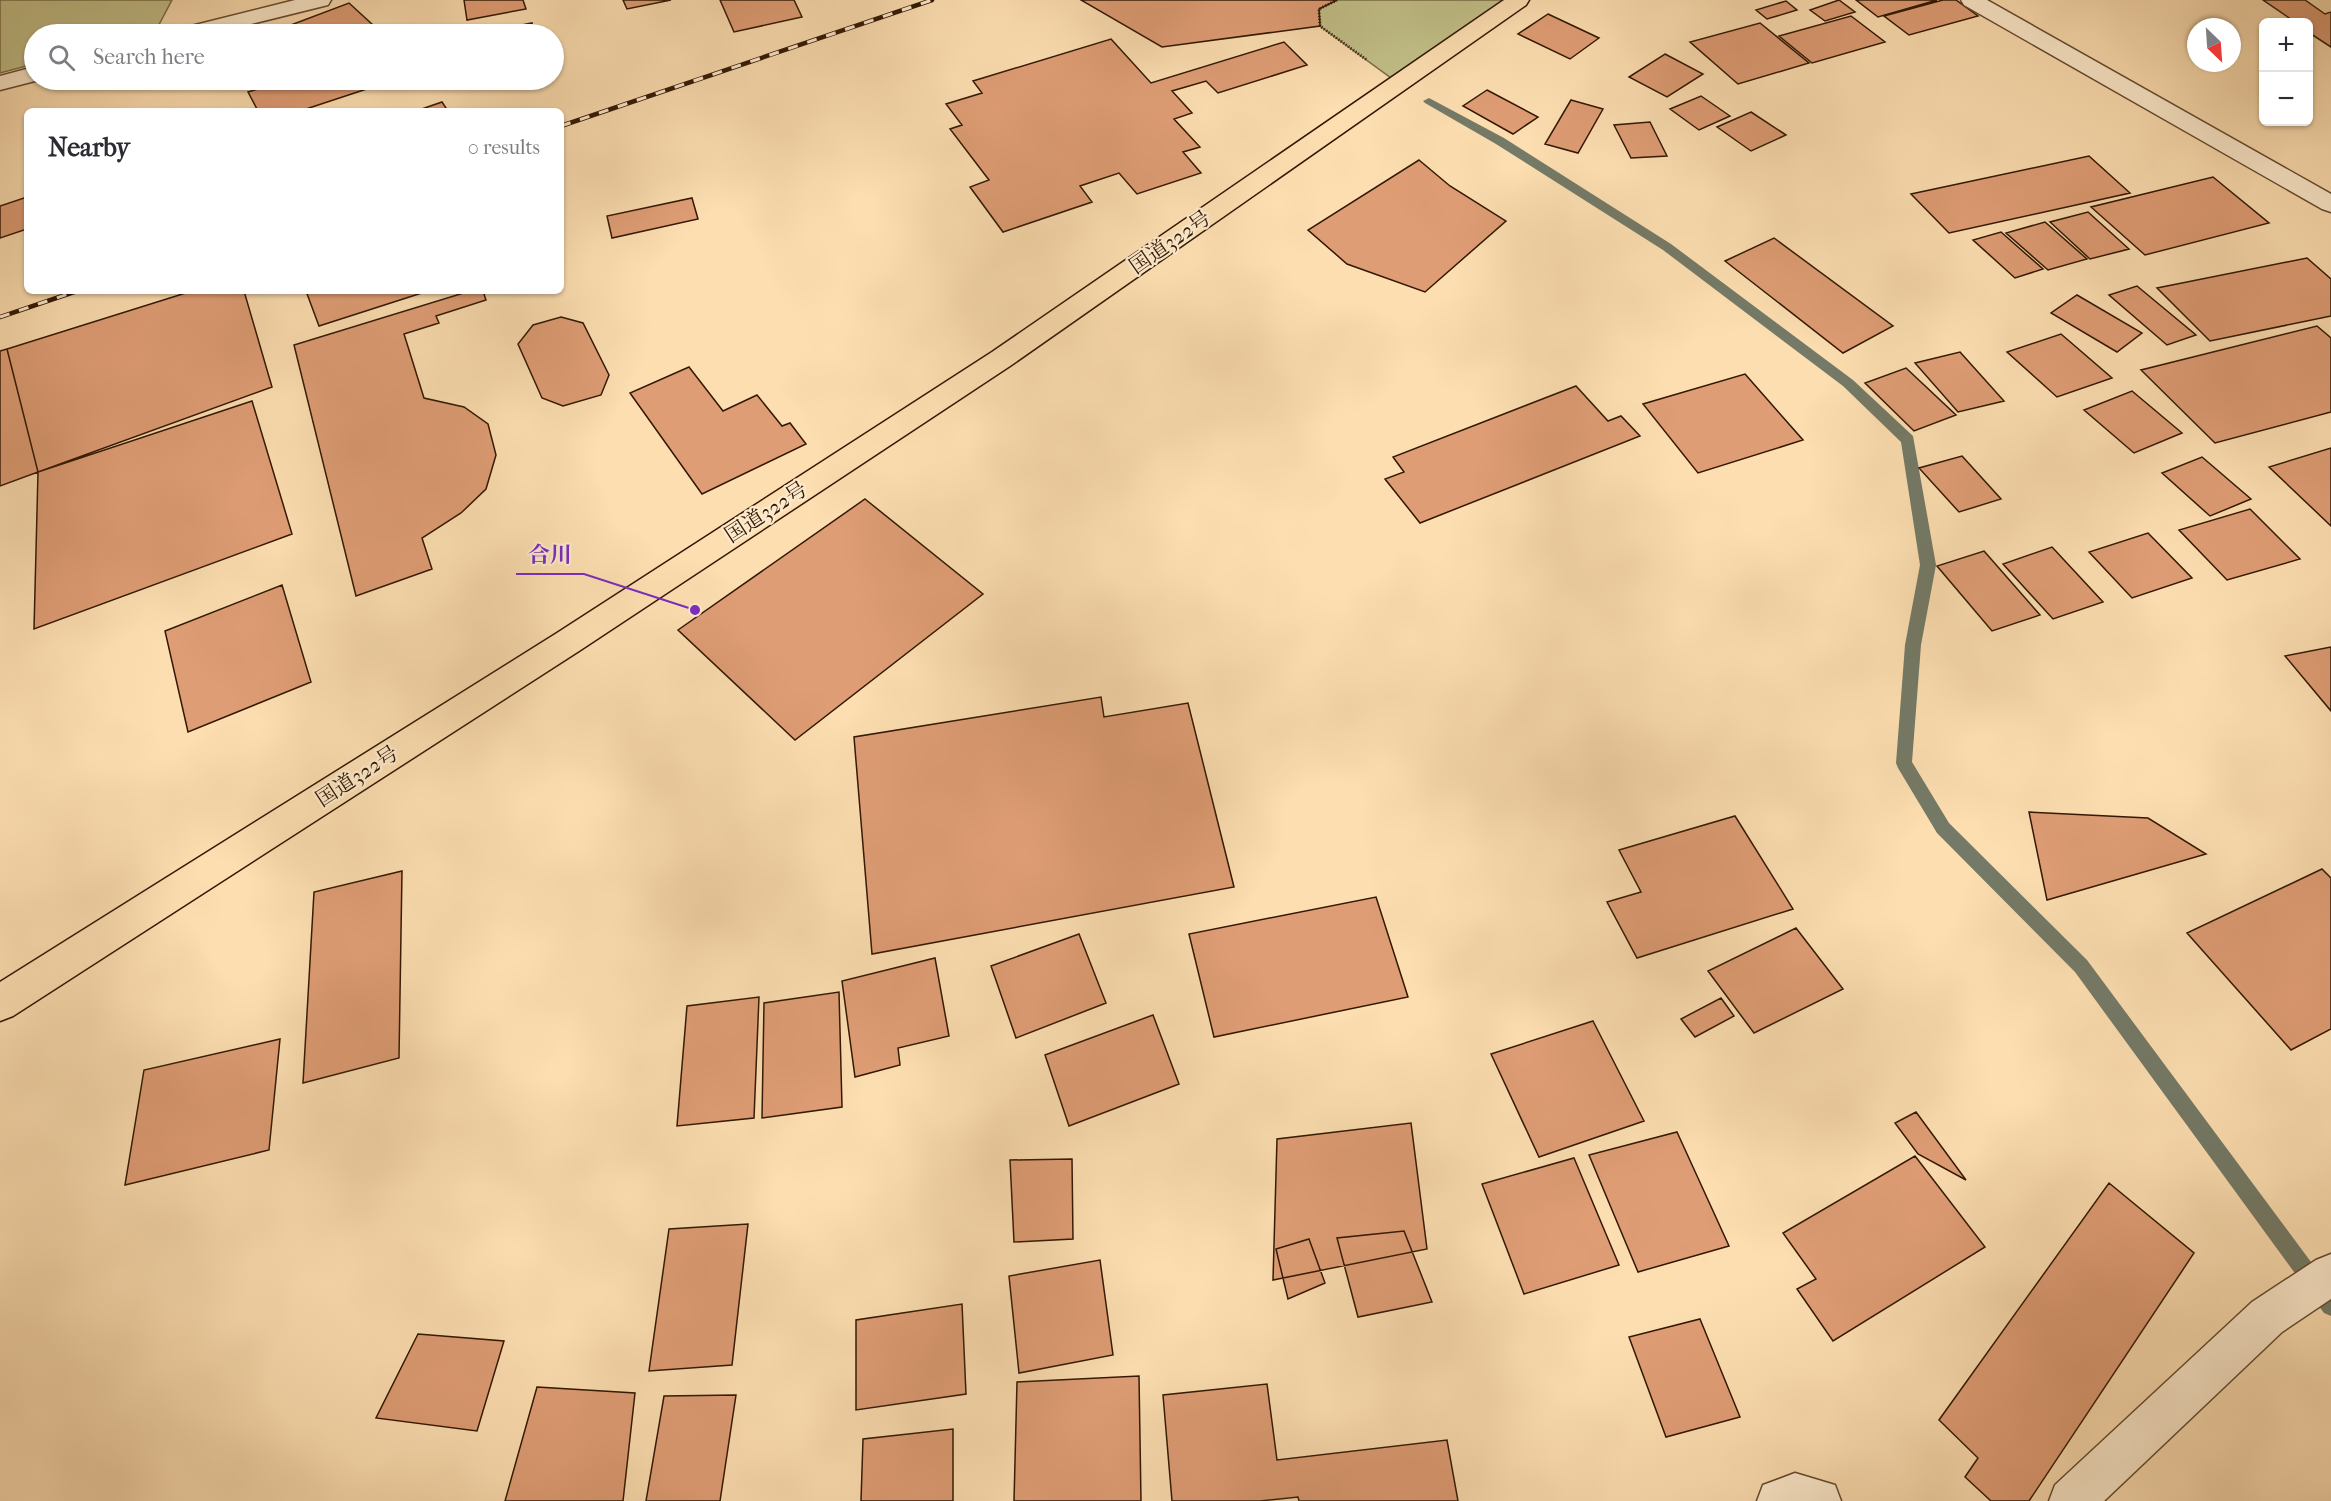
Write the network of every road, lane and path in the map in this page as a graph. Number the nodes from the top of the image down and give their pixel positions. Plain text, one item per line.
1 (320, 0) edge
2 (1336, 0) edge
3 (1518, 0) edge
4 (1972, 0) edge
5 (226, 24) edge
6 (24, 77) edge
7 (0, 83) edge
8 (1398, 83) junction
9 (2331, 204) edge
10 (0, 1004) edge
11 (2331, 1275) edge
12 (1779, 1501) edge
13 (1819, 1501) edge
14 (2071, 1501) edge

1 - 5 street
2 - 8 path
3 - 8 highway, 国道322号
4 - 9 street
6 - 7 street
8 - 10 highway, 国道322号
11 - 14 street
12 - 13 street

